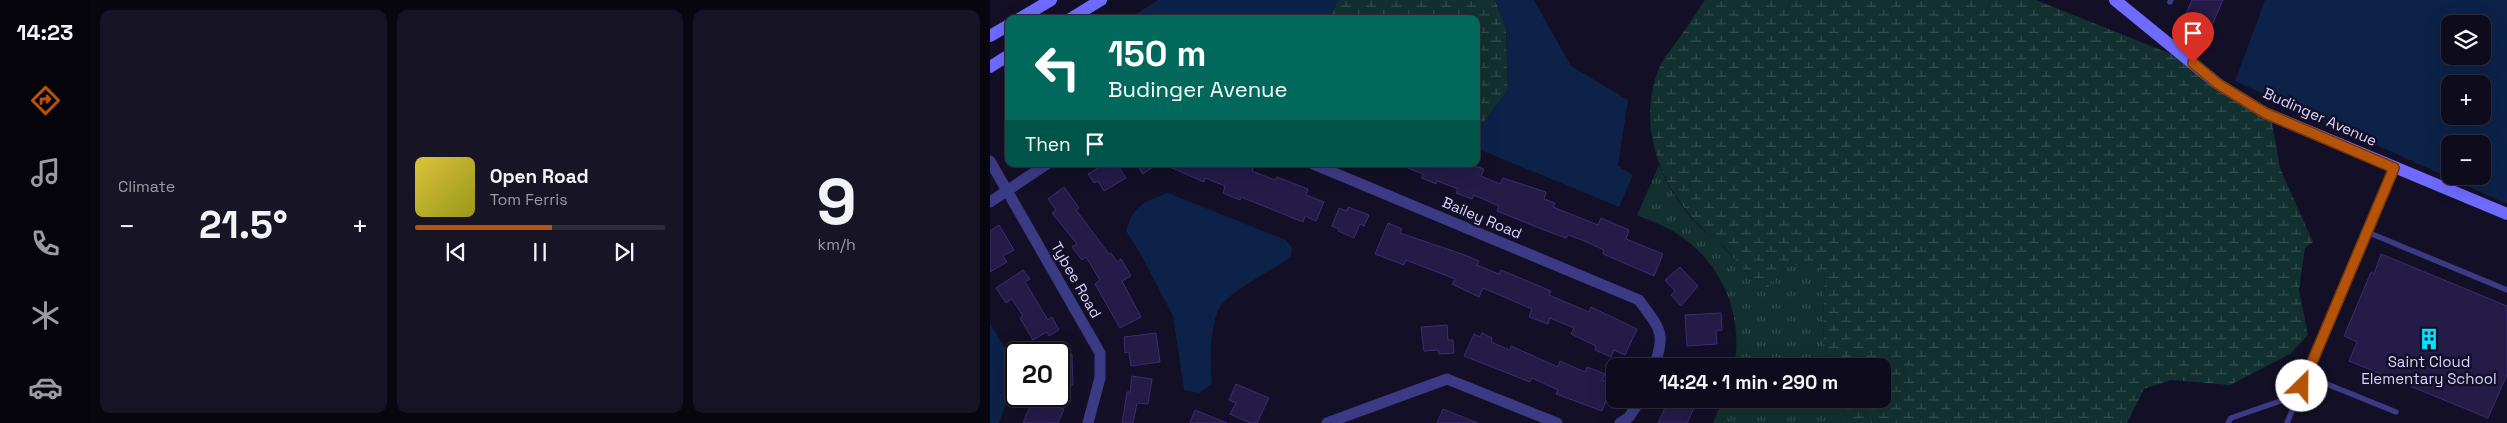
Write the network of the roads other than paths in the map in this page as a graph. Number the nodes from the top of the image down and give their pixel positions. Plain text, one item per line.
1 (1051, 0) edge
2 (1101, 0) edge
3 (2115, 0) edge
4 (1026, 15) edge
5 (1077, 15) edge
6 (1005, 27) edge
7 (990, 36) edge
8 (1005, 58) edge
9 (990, 67) edge
10 (990, 161) edge
11 (1042, 167) edge
12 (1320, 167) edge
13 (2394, 168) junction
14 (1008, 190) junction
15 (990, 202) edge
16 (2507, 214) edge
17 (2367, 232) junction
18 (2507, 290) edge
19 (1657, 358) edge
20 (2307, 376) junction
21 (2298, 395) junction
22 (1635, 408) edge
23 (2396, 412) dead end
24 (1346, 420) edge
25 (1088, 423) edge
26 (1327, 423) edge
27 (1557, 423) edge
28 (1620, 423) edge
29 (2228, 423) edge
30 (2287, 423) edge

1 - 4 street
2 - 5 street
3 - 13 street, Budinger Avenue
6 - 7 street
8 - 9 street
10 - 14 street, Tybee Road
11 - 14 street
12 - 19 street, Bailey Road
13 - 16 street, Budinger Avenue
13 - 17 lane
14 - 15 street
14 - 25 street, Tybee Road
17 - 18 lane
17 - 20 lane
20 - 21 lane
20 - 23 lane
21 - 29 lane
21 - 30 lane
22 - 28 street
24 - 26 street
24 - 27 street

